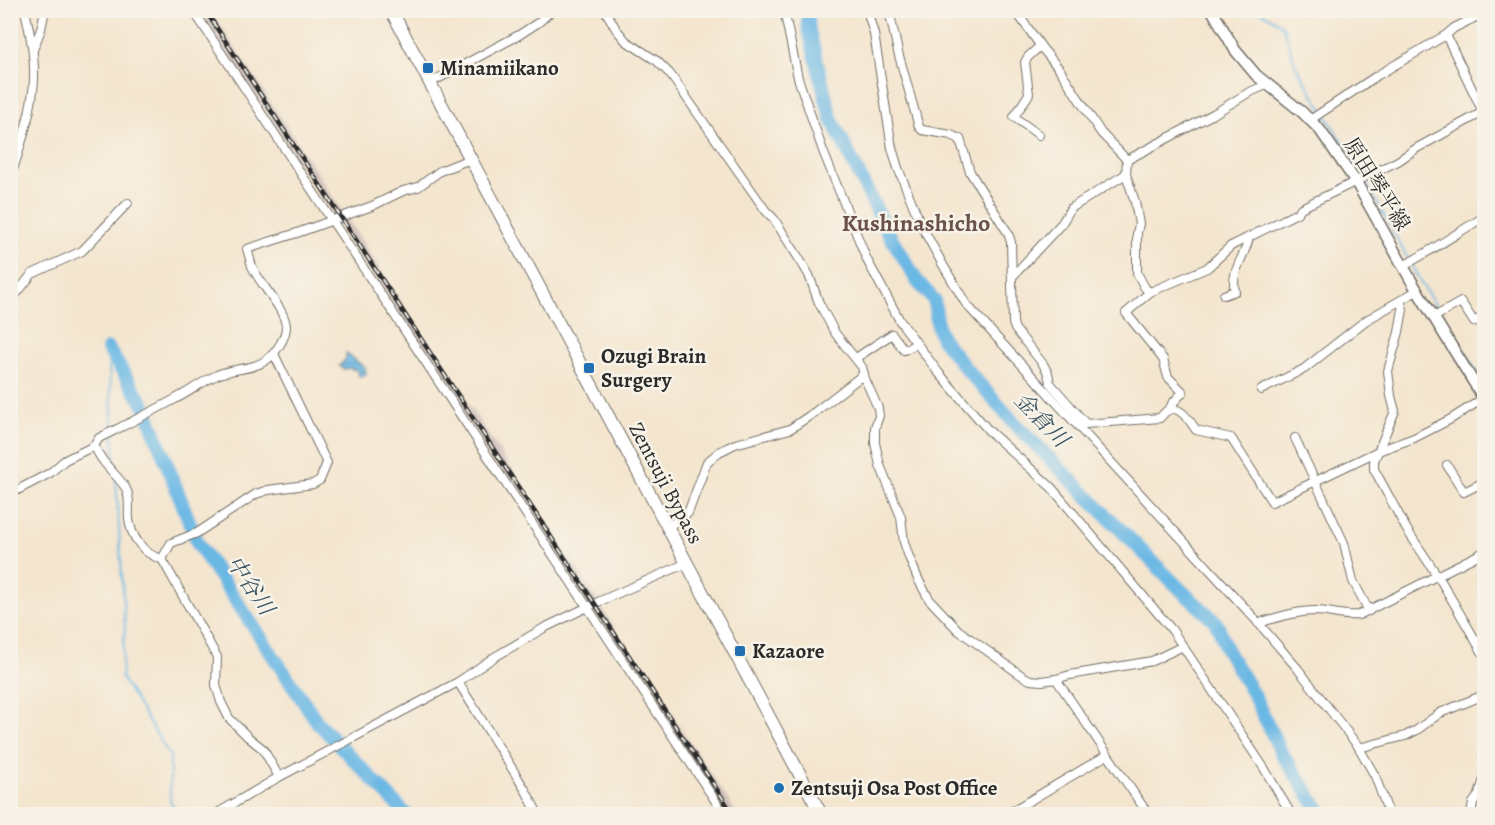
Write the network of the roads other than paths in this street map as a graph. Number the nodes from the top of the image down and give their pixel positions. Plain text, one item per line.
1 (25, 10) edge
2 (45, 10) edge
3 (193, 10) edge
4 (391, 10) edge
5 (552, 10) edge
6 (605, 10) edge
7 (784, 10) edge
8 (867, 10) edge
9 (889, 10) edge
10 (1015, 10) edge
11 (1212, 10) edge
12 (1485, 13) edge
13 (1446, 35) junction
14 (1040, 46) junction
15 (32, 51) junction
16 (430, 82) junction
17 (1268, 84) junction
18 (1310, 120) junction
19 (1039, 135) dead end
20 (470, 159) junction
21 (1127, 160) junction
22 (1126, 174) junction
23 (10, 179) edge
24 (1362, 179) junction
25 (128, 204) dead end
26 (1478, 218) edge
27 (332, 220) junction
28 (1249, 237) junction
29 (1408, 263) junction
30 (1012, 278) junction
31 (1418, 290) junction
32 (1150, 292) junction
33 (1224, 295) dead end
34 (1400, 301) junction
35 (10, 302) edge
36 (1439, 315) junction
37 (1485, 316) edge
38 (916, 344) junction
39 (274, 354) junction
40 (856, 358) junction
41 (864, 374) junction
42 (1047, 385) junction
43 (1261, 390) dead end
44 (1484, 398) edge
45 (1170, 408) junction
46 (1296, 438) dead end
47 (94, 446) junction
48 (1378, 451) junction
49 (1447, 465) dead end
50 (1316, 482) junction
51 (1485, 484) edge
52 (10, 494) edge
53 (668, 527) junction
54 (1485, 552) edge
55 (162, 559) junction
56 (687, 563) junction
57 (1438, 576) junction
58 (587, 607) junction
59 (1369, 611) junction
60 (1258, 623) junction
61 (1181, 647) dead end
62 (1485, 655) edge
63 (1056, 679) junction
64 (458, 682) junction
65 (1485, 694) edge
66 (1359, 748) junction
67 (1107, 755) junction
68 (279, 777) junction
69 (1485, 779) edge
70 (216, 814) edge
71 (538, 814) edge
72 (724, 814) edge
73 (821, 814) edge
74 (1007, 814) edge
75 (1149, 814) edge
76 (1291, 814) edge
77 (1389, 814) edge
78 (1471, 814) edge

1 - 15 street
2 - 15 street
3 - 27 street
4 - 16 highway, Zentsuji Bypass
5 - 16 street
6 - 40 street
7 - 38 street
8 - 42 street
9 - 30 street
10 - 14 street
11 - 17 main road, 原田琴平線
12 - 13 street
13 - 18 street
13 - 24 street
14 - 19 street
14 - 21 street
15 - 23 street
16 - 20 highway, Zentsuji Bypass
17 - 18 main road, 原田琴平線
17 - 21 street
18 - 24 main road, 原田琴平線
20 - 27 street
20 - 53 highway, Zentsuji Bypass
21 - 22 street
22 - 30 street
22 - 32 street
24 - 28 street
24 - 29 main road, 原田琴平線
25 - 35 street
26 - 29 street
27 - 39 street
27 - 58 street
28 - 32 street
28 - 33 street
29 - 31 main road, 原田琴平線
30 - 42 street
31 - 34 street
31 - 36 main road, 原田琴平線
32 - 45 street
34 - 43 street
34 - 48 street
36 - 37 street
36 - 44 main road, 原田琴平線
38 - 40 street
38 - 76 street
39 - 47 street
39 - 55 street
40 - 41 street
41 - 53 street
41 - 63 street
42 - 45 street
42 - 60 street
44 - 48 street
45 - 50 street
46 - 50 street
47 - 52 street
47 - 55 street
48 - 50 street
48 - 57 street
49 - 51 street
50 - 59 street
53 - 56 highway, Zentsuji Bypass
54 - 57 street
55 - 68 street
56 - 58 street
56 - 73 highway, Zentsuji Bypass
57 - 59 street
57 - 62 street
58 - 64 street
58 - 72 street
59 - 60 street
60 - 66 street
61 - 63 street
63 - 67 street
64 - 68 street
64 - 71 street
65 - 66 street
66 - 77 street
67 - 74 street
67 - 75 street
68 - 70 street
69 - 78 street

